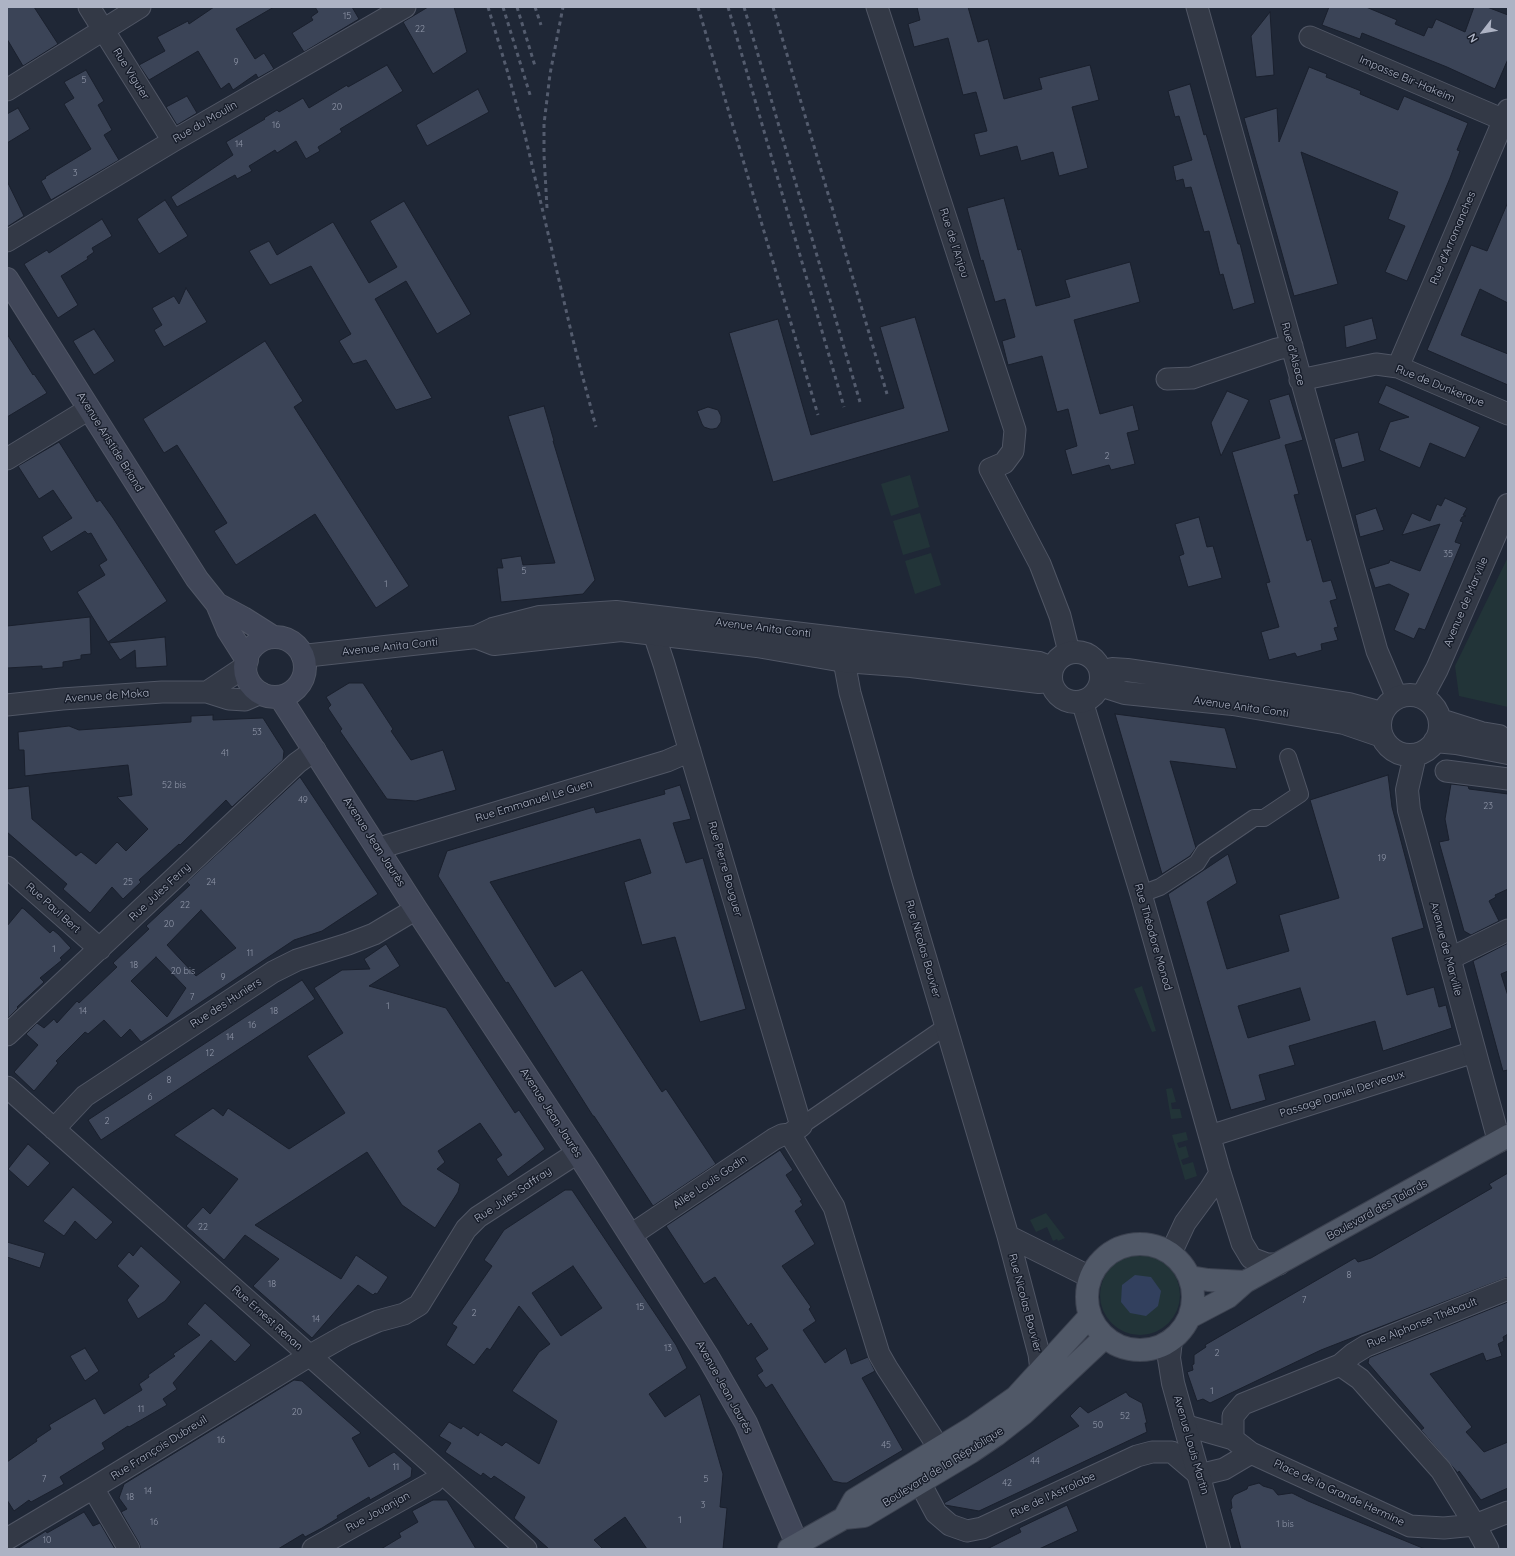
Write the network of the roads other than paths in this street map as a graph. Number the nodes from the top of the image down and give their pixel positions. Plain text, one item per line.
1 (89, 7) edge
2 (140, 7) edge
3 (405, 7) edge
4 (877, 7) edge
5 (1197, 7) edge
6 (104, 30) junction
7 (1310, 38) dead end
8 (7, 90) edge
9 (1506, 115) edge
10 (173, 141) junction
11 (7, 241) edge
12 (7, 279) edge
13 (1292, 346) junction
14 (1398, 367) junction
15 (1167, 379) dead end
16 (1300, 380) junction
17 (89, 409) junction
18 (1508, 414) edge
19 (7, 459) edge
20 (1508, 505) edge
21 (216, 604) junction
22 (642, 614) junction
23 (654, 634) junction
24 (273, 637) junction
25 (476, 637) junction
26 (1069, 652) junction
27 (303, 656) junction
28 (844, 661) junction
29 (246, 663) junction
30 (1051, 674) junction
31 (1100, 679) junction
32 (207, 692) junction
33 (270, 695) junction
34 (1422, 697) junction
35 (1398, 698) junction
36 (1082, 701) junction
37 (7, 705) edge
38 (1382, 713) junction
39 (1440, 720) junction
40 (1382, 736) junction
41 (1508, 738) edge
42 (1435, 742) junction
43 (315, 750) junction
44 (690, 751) junction
45 (1508, 753) edge
46 (1415, 755) junction
47 (1288, 757) dead end
48 (1446, 771) dead end
49 (1508, 779) edge
50 (378, 850) junction
51 (7, 867) edge
52 (1141, 894) junction
53 (416, 909) junction
54 (1508, 930) edge
55 (100, 949) junction
56 (1449, 959) junction
57 (945, 1027) junction
58 (7, 1035) edge
59 (1474, 1052) junction
60 (7, 1087) edge
61 (54, 1129) junction
62 (795, 1130) junction
63 (1210, 1136) junction
64 (1504, 1139) edge
65 (577, 1153) junction
66 (1220, 1173) junction
67 (631, 1236) junction
68 (1008, 1236) junction
69 (1171, 1253) junction
70 (1279, 1264) junction
71 (1090, 1277) junction
72 (1190, 1277) junction
73 (1245, 1282) junction
74 (1508, 1288) edge
75 (1090, 1316) junction
76 (1190, 1317) junction
77 (1106, 1337) junction
78 (1171, 1340) junction
79 (309, 1356) junction
80 (1340, 1365) junction
81 (1041, 1370) junction
82 (1184, 1425) junction
83 (1232, 1439) junction
84 (939, 1448) junction
85 (1251, 1453) junction
86 (442, 1473) junction
87 (1199, 1475) junction
88 (920, 1483) junction
89 (93, 1488) junction
90 (1508, 1512) edge
91 (844, 1518) junction
92 (1476, 1525) junction
93 (7, 1540) edge
94 (793, 1547) edge
95 (129, 1549) edge
96 (313, 1549) edge
97 (526, 1549) edge
98 (1219, 1549) edge
99 (1488, 1549) edge

1 - 6 street, Rue Viguier
2 - 6 street
3 - 10 street, Rue du Moulin
4 - 26 street, Rue de l'Anjou
5 - 13 street, Rue d'Alsace
6 - 8 street
6 - 10 street, Rue Viguier
7 - 9 street, Impasse Bir-Hakeim
9 - 14 street, Rue d'Arromanches
10 - 11 street, Rue du Moulin
12 - 17 main road, Avenue Aristide Briand
13 - 15 street
13 - 16 street, Rue d'Alsace
14 - 16 street, Rue de Dunkerque
14 - 18 street, Rue de Dunkerque
16 - 35 street, Rue d'Alsace
17 - 19 street
17 - 21 main road, Avenue Aristide Briand
20 - 34 street, Avenue de Marville
21 - 24 main road, Avenue Aristide Briand
21 - 29 main road, Avenue Aristide Briand
22 - 23 street, Rue Pierre Bouguer
22 - 25 street, Avenue Anita Conti
22 - 30 street, Avenue Anita Conti
23 - 25 street, Avenue Anita Conti
23 - 28 street, Avenue Anita Conti
23 - 44 street, Rue Pierre Bouguer
24 - 27 main road
24 - 29 main road
25 - 27 street, Avenue Anita Conti
26 - 30 street
26 - 31 street
27 - 33 main road
28 - 30 street, Avenue Anita Conti
28 - 57 street, Rue Nicolas Bouvier
29 - 32 street
29 - 33 main road
30 - 36 street
31 - 36 street
31 - 38 street, Avenue Anita Conti
31 - 40 street, Avenue Anita Conti
32 - 33 street, Avenue de Moka
32 - 37 street, Avenue de Moka
33 - 43 main road, Avenue Jean Jaurès
34 - 35 street
34 - 39 street
35 - 38 street
36 - 52 street, Rue Théodore Monod
38 - 40 street
39 - 41 street
39 - 42 street
40 - 46 street
42 - 45 street
42 - 46 street
43 - 50 main road, Avenue Jean Jaurès
43 - 55 street, Rue Jules Ferry
44 - 50 street, Rue Emmanuel Le Guen
44 - 62 street, Rue Pierre Bouguer
46 - 56 street, Avenue de Marville
47 - 52 street
48 - 49 street
50 - 53 main road, Avenue Jean Jaurès
51 - 55 street, Rue Paul Bert
52 - 63 street, Rue Théodore Monod
53 - 61 street, Rue des Huniers
53 - 65 main road, Avenue Jean Jaurès
54 - 56 street
55 - 58 street, Rue Jules Ferry
56 - 59 street, Avenue de Marville
57 - 62 street
57 - 68 street, Rue Nicolas Bouvier
59 - 63 street, Passage Daniel Derveaux
59 - 64 street, Avenue de Marville
60 - 61 street, Rue Ernest Renan
61 - 79 street, Rue Ernest Renan
62 - 67 street, Allée Louis Godin
62 - 84 street, Rue Pierre Bouguer
63 - 66 street, Rue Théodore Monod
64 - 70 main road, Boulevard des Talards
65 - 67 main road, Avenue Jean Jaurès
65 - 79 street, Rue Jules Saffray
66 - 69 street
66 - 70 street, Rue Théodore Monod
67 - 94 main road, Avenue Jean Jaurès
68 - 71 street, Rue Nicolas Bouvier
68 - 81 street, Rue Nicolas Bouvier
69 - 71 main road
69 - 72 main road
70 - 73 main road, Boulevard des Talards
71 - 75 main road
72 - 73 main road
72 - 76 main road
73 - 76 main road, Boulevard des Talards
74 - 80 street, Rue Alphonse Thébault
75 - 77 main road
75 - 81 main road, Boulevard de la République
76 - 78 main road
77 - 78 main road
77 - 88 main road, Boulevard de la République
78 - 82 street, Avenue Louis Martin
79 - 86 street, Rue Ernest Renan
79 - 89 street, Rue François Dubreuil
80 - 83 street, Rue Alphonse Thébault
80 - 92 street
81 - 84 main road, Boulevard de la République
82 - 83 street
82 - 87 street, Avenue Louis Martin
83 - 85 street, Place de la Grande Hermine
84 - 91 main road, Boulevard de la République
85 - 87 street
85 - 92 street, Place de la Grande Hermine
86 - 96 street, Rue Jouanjan
86 - 97 street, Rue Ernest Renan
87 - 88 street, Rue de l'Astrolabe
87 - 98 street, Avenue Louis Martin
88 - 91 main road, Boulevard de la République
89 - 93 street, Rue François Dubreuil
89 - 95 street
90 - 92 street, Place de la Grande Hermine
91 - 94 main road, Boulevard de la République
92 - 99 street

